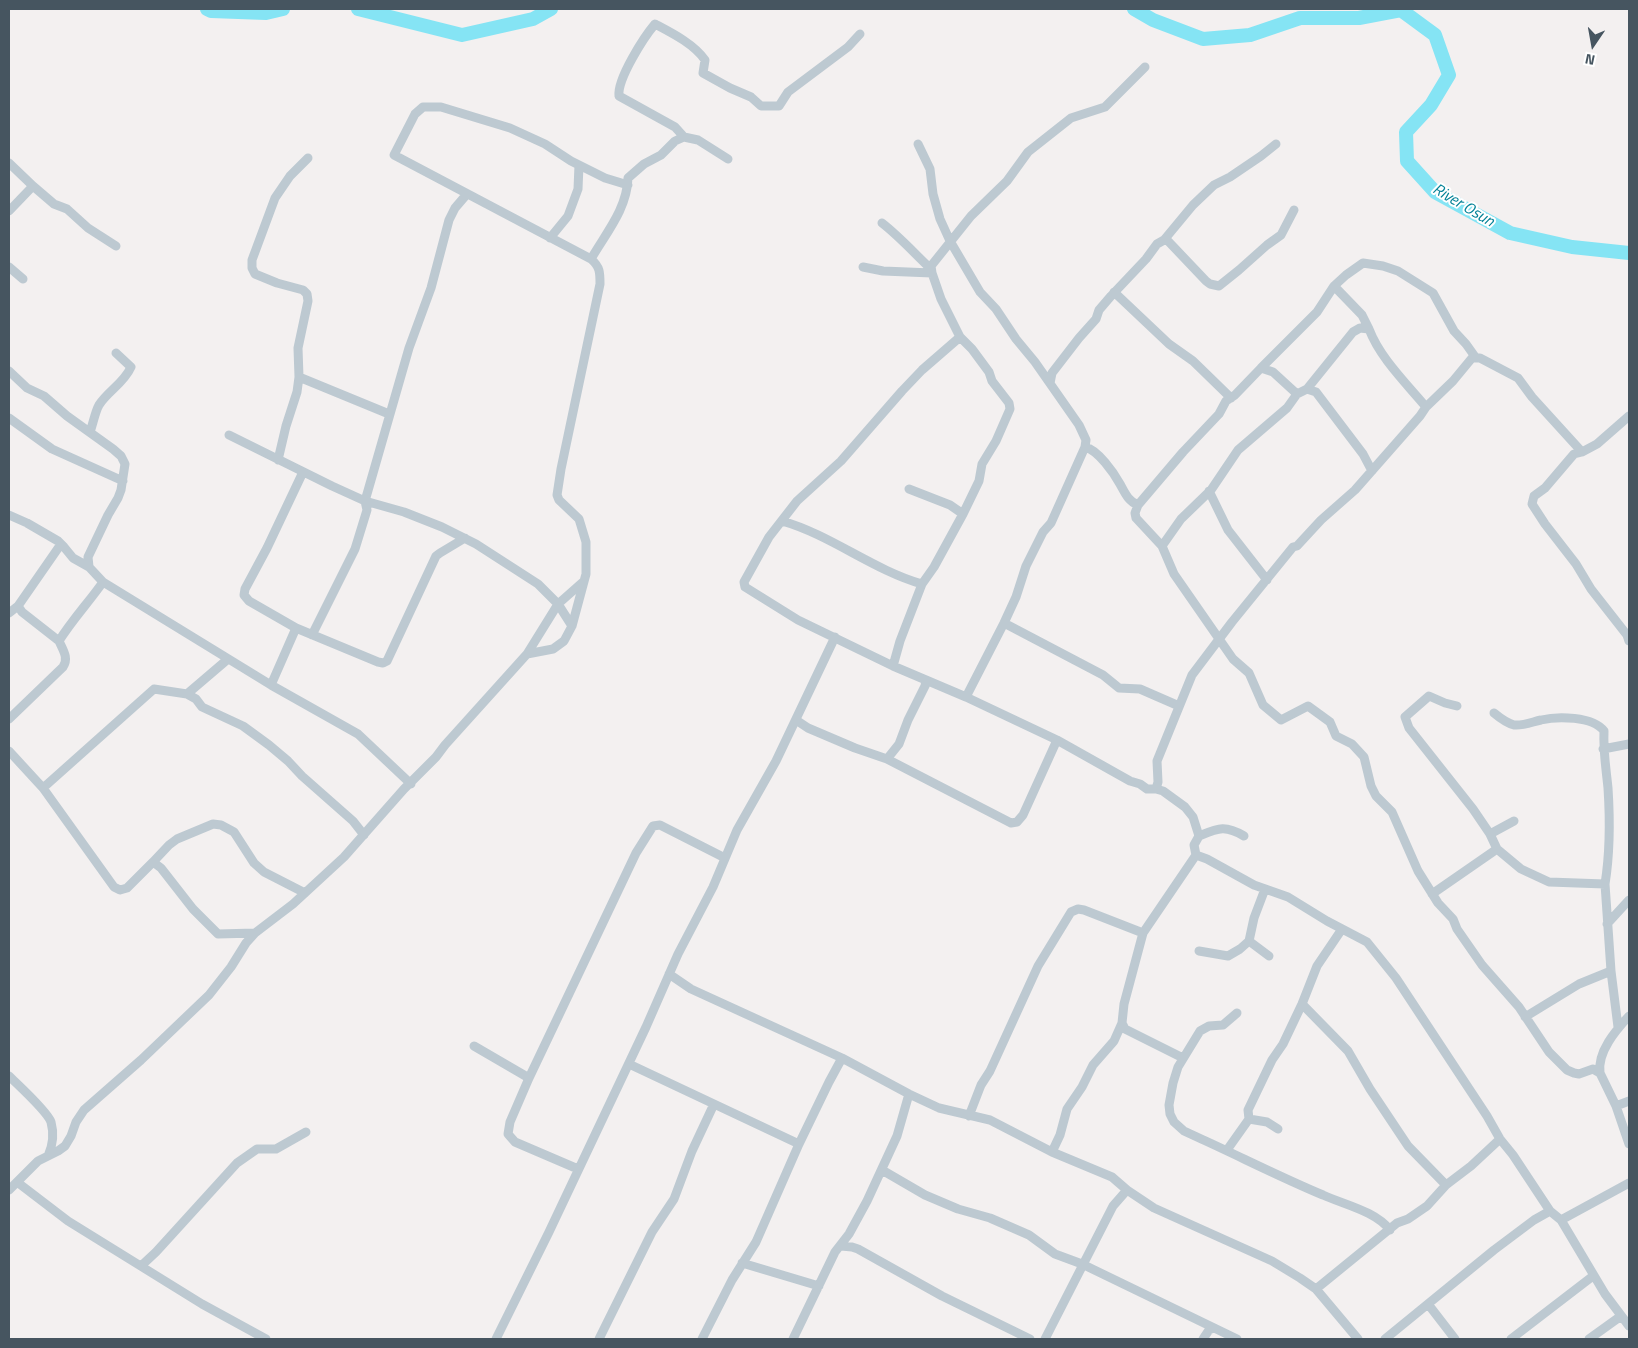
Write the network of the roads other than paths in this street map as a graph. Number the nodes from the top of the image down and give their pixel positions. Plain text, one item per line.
1 (860, 34) dead end
2 (1146, 67) dead end
3 (684, 137) junction
4 (918, 144) dead end
5 (1276, 144) dead end
6 (308, 158) dead end
7 (728, 159) dead end
8 (9, 163) edge
9 (579, 165) junction
10 (628, 185) junction
11 (33, 186) junction
12 (467, 194) junction
13 (1294, 210) dead end
14 (9, 211) edge
15 (882, 223) dead end
16 (550, 238) junction
17 (1164, 240) junction
18 (950, 241) junction
19 (116, 246) dead end
20 (591, 259) junction
21 (9, 267) edge
22 (863, 267) dead end
23 (931, 271) junction
24 (23, 279) dead end
25 (1334, 286) junction
26 (1114, 292) junction
27 (1369, 329) junction
28 (960, 337) junction
29 (116, 353) dead end
30 (1476, 358) junction
31 (1261, 368) junction
32 (9, 371) edge
33 (299, 377) junction
34 (1050, 383) junction
35 (1307, 388) junction
36 (1297, 394) junction
37 (1230, 398) junction
38 (1426, 407) junction
39 (389, 414) junction
40 (1629, 416) edge
41 (9, 418) edge
42 (90, 432) junction
43 (229, 435) dead end
44 (1085, 447) junction
45 (1582, 452) junction
46 (278, 460) junction
47 (1372, 471) junction
48 (303, 472) junction
49 (123, 482) junction
50 (909, 489) dead end
51 (1209, 491) junction
52 (365, 501) junction
53 (1138, 505) junction
54 (963, 514) junction
55 (9, 515) edge
56 (782, 521) junction
57 (465, 538) junction
58 (61, 544) junction
59 (1162, 546) junction
60 (89, 568) junction
61 (1267, 580) junction
62 (584, 581) junction
63 (103, 582) junction
64 (922, 584) junction
65 (558, 604) junction
66 (18, 606) junction
67 (9, 613) edge
68 (1004, 623) junction
69 (572, 626) junction
70 (296, 628) junction
71 (312, 635) junction
72 (835, 638) junction
73 (1219, 638) junction
74 (1629, 640) edge
75 (59, 641) junction
76 (527, 654) junction
77 (228, 658) junction
78 (893, 666) junction
79 (926, 681) junction
80 (271, 685) junction
81 (187, 694) junction
82 (966, 697) junction
83 (1179, 706) junction
84 (1457, 706) dead end
85 (1494, 714) dead end
86 (9, 719) edge
87 (796, 720) junction
88 (1057, 740) junction
89 (1629, 744) edge
90 (1603, 749) junction
91 (9, 752) edge
92 (887, 759) junction
93 (411, 784) junction
94 (43, 788) junction
95 (1156, 789) junction
96 (1514, 821) dead end
97 (364, 834) junction
98 (1490, 834) junction
99 (1199, 836) junction
100 (1244, 836) dead end
101 (1496, 849) junction
102 (1196, 855) junction
103 (725, 858) junction
104 (153, 862) junction
105 (1605, 884) junction
106 (1265, 889) junction
107 (305, 893) junction
108 (1432, 894) junction
109 (1629, 900) edge
110 (1607, 924) junction
111 (1342, 929) junction
112 (255, 933) junction
113 (1143, 933) junction
114 (1249, 941) junction
115 (1199, 951) dead end
116 (1269, 956) dead end
117 (1611, 971) junction
118 (669, 974) junction
119 (1302, 1004) junction
120 (1237, 1013) dead end
121 (1629, 1016) edge
122 (1525, 1017) junction
123 (1122, 1023) junction
124 (1618, 1027) junction
125 (474, 1046) dead end
126 (842, 1058) junction
127 (1183, 1058) junction
128 (628, 1064) junction
129 (1598, 1070) junction
130 (9, 1076) edge
131 (529, 1078) junction
132 (910, 1094) junction
133 (1629, 1101) edge
134 (714, 1104) junction
135 (1616, 1106) junction
136 (969, 1116) junction
137 (1249, 1119) junction
138 (1278, 1129) dead end
139 (306, 1132) dead end
140 (1500, 1139) junction
141 (799, 1144) junction
142 (1629, 1144) edge
143 (1226, 1150) junction
144 (1052, 1152) junction
145 (48, 1156) junction
146 (578, 1169) junction
147 (882, 1170) junction
148 (17, 1182) junction
149 (1629, 1183) edge
150 (1446, 1185) junction
151 (9, 1190) edge
152 (1127, 1190) junction
153 (1550, 1211) junction
154 (1560, 1220) junction
155 (1390, 1230) junction
156 (841, 1246) junction
157 (742, 1263) junction
158 (1082, 1264) junction
159 (142, 1266) junction
160 (1593, 1276) junction
161 (819, 1286) junction
162 (1316, 1289) junction
163 (1428, 1304) junction
164 (1621, 1316) junction
165 (1629, 1326) edge
166 (1213, 1328) junction
167 (266, 1339) edge
168 (496, 1339) edge
169 (599, 1339) edge
170 (702, 1339) edge
171 (793, 1339) edge
172 (1030, 1339) edge
173 (1046, 1339) edge
174 (1203, 1339) edge
175 (1237, 1339) edge
176 (1358, 1339) edge
177 (1385, 1339) edge
178 (1455, 1339) edge
179 (1510, 1339) edge
180 (1589, 1339) edge

1 - 3 street
2 - 18 street
3 - 7 street
3 - 10 street
4 - 18 street
5 - 17 street
6 - 33 street
8 - 11 street
9 - 10 street
9 - 12 street
9 - 16 street
10 - 20 street
11 - 14 street
11 - 19 street
12 - 16 street
12 - 39 street
13 - 17 street
15 - 23 street
16 - 20 street
17 - 26 street
18 - 23 street
18 - 34 street
20 - 62 street
21 - 24 street
22 - 23 street
23 - 28 street
25 - 27 street
25 - 30 street
25 - 31 street
26 - 34 street
26 - 37 street
27 - 35 street
27 - 38 street
28 - 54 street
28 - 56 street
29 - 42 street
30 - 38 street
30 - 45 street
31 - 36 street
31 - 37 street
32 - 42 street
33 - 39 street
33 - 46 street
34 - 44 street
35 - 36 street
35 - 47 street
36 - 51 street
37 - 53 street
38 - 47 street
39 - 52 street
40 - 45 street
41 - 49 street
42 - 49 street
43 - 46 street
44 - 53 street
44 - 68 street
45 - 74 street
46 - 48 street
47 - 61 street
48 - 52 street
48 - 70 street
49 - 60 street
50 - 54 street
51 - 59 street
51 - 61 street
52 - 57 street
52 - 71 street
53 - 59 street
54 - 64 street
55 - 58 street
56 - 64 street
56 - 72 street
57 - 65 street
57 - 71 street
58 - 60 street
58 - 66 street
59 - 73 street
60 - 63 street
61 - 73 street
62 - 65 street
62 - 69 street
63 - 75 street
63 - 77 street
64 - 78 street
65 - 69 street
65 - 76 street
66 - 67 street
66 - 75 street
68 - 82 street
68 - 83 street
69 - 76 street
70 - 71 street
70 - 80 street
72 - 78 street
72 - 87 street
73 - 83 street
73 - 108 street
75 - 86 street
76 - 93 street
77 - 80 street
77 - 81 street
78 - 79 street
79 - 82 street
79 - 92 street
80 - 93 street
81 - 94 street
81 - 97 street
82 - 88 street
83 - 95 street
84 - 98 street
85 - 90 street
87 - 92 street
87 - 103 street
88 - 92 street
88 - 95 street
89 - 90 street
90 - 105 street
91 - 94 street
93 - 97 street
94 - 104 street
95 - 99 street
96 - 98 street
97 - 107 street
98 - 101 street
99 - 100 street
99 - 102 street
101 - 105 street
101 - 108 street
102 - 106 street
102 - 113 street
103 - 118 street
103 - 131 street
104 - 107 street
104 - 112 street
105 - 110 street
106 - 111 street
106 - 114 street
107 - 112 street
108 - 122 street
109 - 110 street
110 - 117 street
111 - 119 street
111 - 140 street
112 - 145 street
113 - 123 street
113 - 136 street
114 - 115 street
114 - 116 street
117 - 122 street
117 - 124 street
118 - 126 street
118 - 128 street
119 - 137 street
119 - 150 street
120 - 127 street
121 - 124 street
122 - 129 street
123 - 127 street
123 - 144 street
124 - 129 street
125 - 131 street
126 - 132 street
126 - 141 street
127 - 143 street
128 - 134 street
128 - 146 street
129 - 135 street
130 - 145 street
131 - 146 street
132 - 136 street
132 - 147 street
133 - 135 street
134 - 141 street
134 - 169 street
135 - 142 street
136 - 144 street
137 - 138 street
137 - 143 street
139 - 159 street
140 - 150 street
140 - 153 street
141 - 157 street
143 - 155 street
144 - 152 street
145 - 148 street
146 - 168 street
147 - 156 street
147 - 158 street
148 - 151 street
148 - 159 street
149 - 154 street
150 - 155 street
152 - 158 street
152 - 162 street
153 - 154 street
153 - 163 street
154 - 160 street
155 - 162 street
156 - 161 street
156 - 172 street
157 - 161 street
157 - 170 street
158 - 166 street
158 - 173 street
159 - 167 street
160 - 164 street
160 - 179 street
161 - 171 street
162 - 176 street
163 - 177 street
163 - 178 street
164 - 165 street
164 - 180 street
166 - 174 street
166 - 175 street

